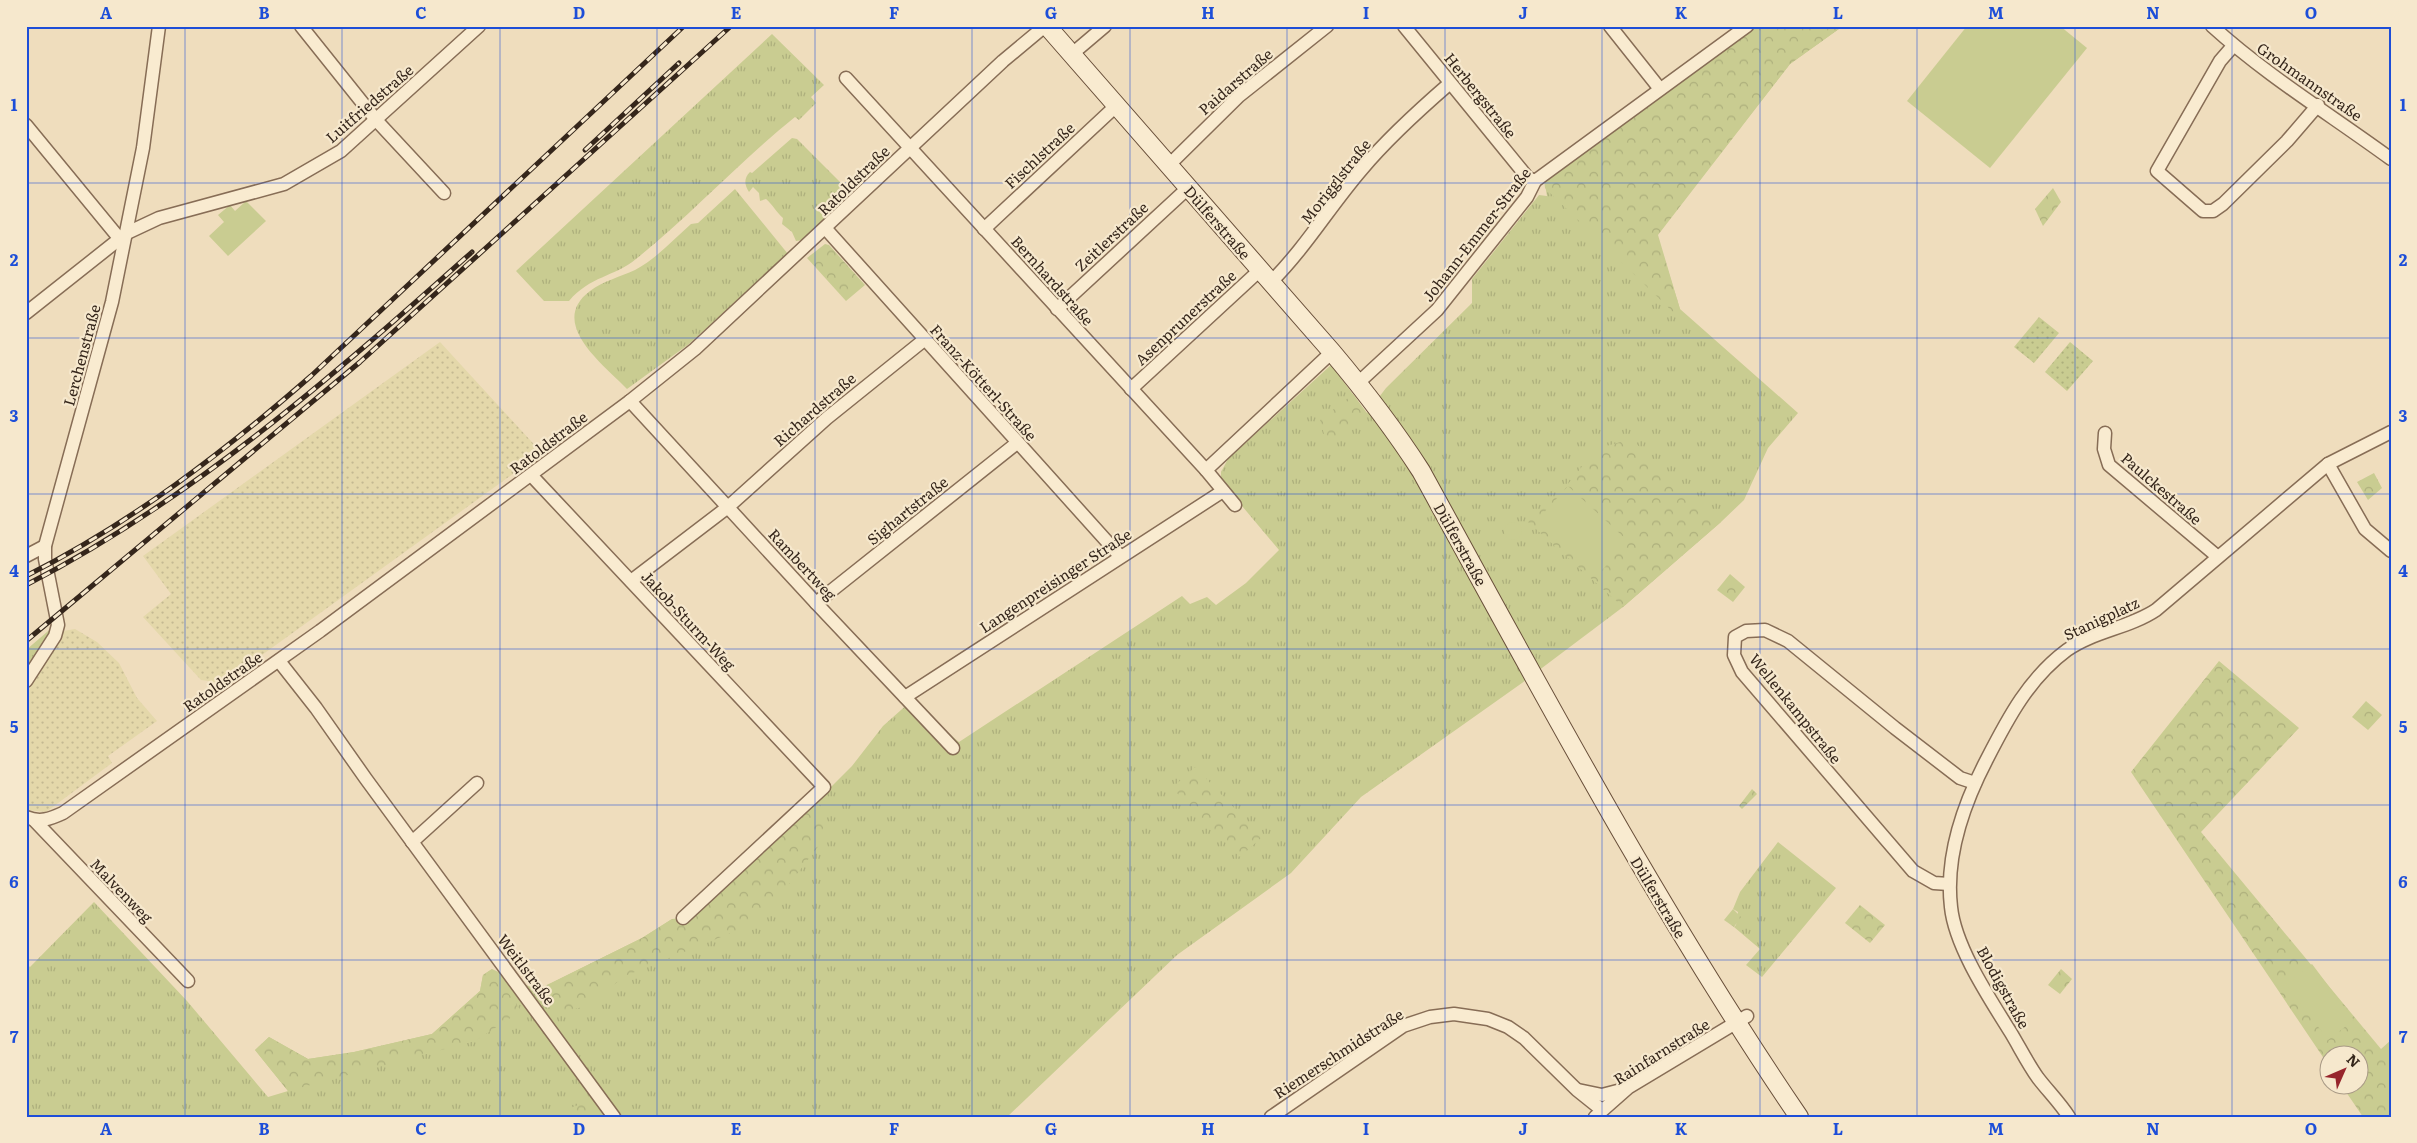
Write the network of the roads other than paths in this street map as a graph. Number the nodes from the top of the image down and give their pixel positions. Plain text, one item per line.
1 (160, 26) edge
2 (301, 26) edge
3 (479, 26) edge
4 (1046, 26) edge
5 (1105, 26) edge
6 (1327, 26) edge
7 (1404, 26) edge
8 (1610, 26) edge
9 (1747, 26) edge
10 (2212, 26) edge
11 (2233, 46) junction
12 (1072, 54) junction
13 (846, 78) dead end
14 (1449, 84) junction
15 (1660, 89) junction
16 (1117, 105) junction
17 (2318, 105) junction
18 (377, 120) junction
19 (26, 124) edge
20 (909, 149) junction
21 (2391, 159) edge
22 (1169, 166) junction
23 (1535, 181) junction
24 (1188, 188) junction
25 (444, 193) dead end
26 (826, 229) junction
27 (984, 229) junction
28 (123, 236) junction
29 (1266, 276) junction
30 (1057, 309) junction
31 (26, 313) edge
32 (924, 340) junction
33 (1332, 352) junction
34 (1358, 383) junction
35 (1131, 389) junction
36 (630, 401) junction
37 (2391, 432) edge
38 (2106, 433) dead end
39 (1017, 443) junction
40 (2328, 464) junction
41 (1206, 470) junction
42 (531, 475) junction
43 (1223, 492) junction
44 (1235, 505) dead end
45 (728, 507) junction
46 (45, 546) junction
47 (2391, 551) edge
48 (26, 556) edge
49 (1120, 556) junction
50 (2218, 557) junction
51 (631, 581) junction
52 (816, 603) junction
53 (279, 660) junction
54 (26, 681) edge
55 (905, 698) junction
56 (2008, 720) joint
57 (953, 748) dead end
58 (477, 783) dead end
59 (1975, 783) junction
60 (30, 818) edge
61 (412, 842) junction
62 (1949, 884) junction
63 (683, 918) dead end
64 (188, 980) dead end
65 (1741, 1020) junction
66 (1629, 1087) junction
67 (1577, 1090) junction
68 (1599, 1114) edge
69 (614, 1117) edge
70 (1270, 1117) edge
71 (1799, 1117) edge
72 (2069, 1117) edge

1 - 28 street, Lerchenstraße
2 - 18 street
3 - 18 street, Luitfriedstraße
4 - 12 main road, Dülferstraße
4 - 20 street, Ratoldstraße
5 - 12 street
6 - 22 street, Paidarstraße
7 - 14 street, Herbergstraße
8 - 15 street
9 - 15 street, Johann-Emmer-Straße
10 - 11 street, Grohmannstraße
11 - 17 street, Grohmannstraße
11 - 17 street
12 - 16 main road, Dülferstraße
13 - 20 street, Bernhardstraße
14 - 23 street, Herbergstraße
14 - 29 street, Morigglstraße
15 - 23 street, Johann-Emmer-Straße
16 - 22 main road, Dülferstraße
16 - 27 street, Fischlstraße
17 - 21 street, Grohmannstraße
18 - 25 street
18 - 28 street, Luitfriedstraße
19 - 28 street
20 - 26 street, Ratoldstraße
20 - 27 street, Bernhardstraße
22 - 24 main road, Dülferstraße
23 - 34 street, Johann-Emmer-Straße
24 - 29 main road, Dülferstraße
24 - 30 street, Zeitlerstraße
26 - 32 street, Franz-Kötterl-Straße
26 - 36 street, Ratoldstraße
27 - 30 street, Bernhardstraße
28 - 31 street, Luitfriedstraße
28 - 46 street, Lerchenstraße
29 - 33 main road, Dülferstraße
29 - 35 street, Asenprunerstraße
30 - 35 street, Bernhardstraße
32 - 39 street, Franz-Kötterl-Straße
32 - 45 street, Richardstraße
33 - 34 main road, Dülferstraße
33 - 41 street
34 - 65 main road, Dülferstraße
35 - 41 street, Bernhardstraße
36 - 42 street, Ratoldstraße
36 - 45 street, Rambertweg
37 - 40 street, Stanigplatz
38 - 50 street, Paulckestraße
39 - 49 street, Franz-Kötterl-Straße
39 - 52 street, Sighartstraße
40 - 47 street
40 - 50 street, Stanigplatz
41 - 43 street, Bernhardstraße
42 - 51 street, Jakob-Sturm-Weg
42 - 53 street, Ratoldstraße
43 - 44 street, Bernhardstraße
43 - 49 street, Langenpreisinger Straße
45 - 51 street, Richardstraße
45 - 52 street, Rambertweg
46 - 48 street
46 - 54 street, Lerchenstraße
49 - 55 street, Langenpreisinger Straße
50 - 56 street, Stanigplatz
51 - 63 street, Jakob-Sturm-Weg
52 - 55 street, Rambertweg
53 - 60 street, Ratoldstraße
53 - 61 street, Weitlstraße
55 - 57 street, Rambertweg
56 - 59 street, Blodigstraße
58 - 61 street
59 - 62 street, Blodigstraße
59 - 62 street, Wellenkampstraße
60 - 64 street, Malvenweg
61 - 69 street, Weitlstraße
62 - 72 street, Blodigstraße
65 - 66 street, Rainfarnstraße
65 - 71 main road, Dülferstraße
66 - 67 street
66 - 68 street, Rainfarnstraße
67 - 68 street, Riemerschmidstraße
67 - 70 street, Riemerschmidstraße

